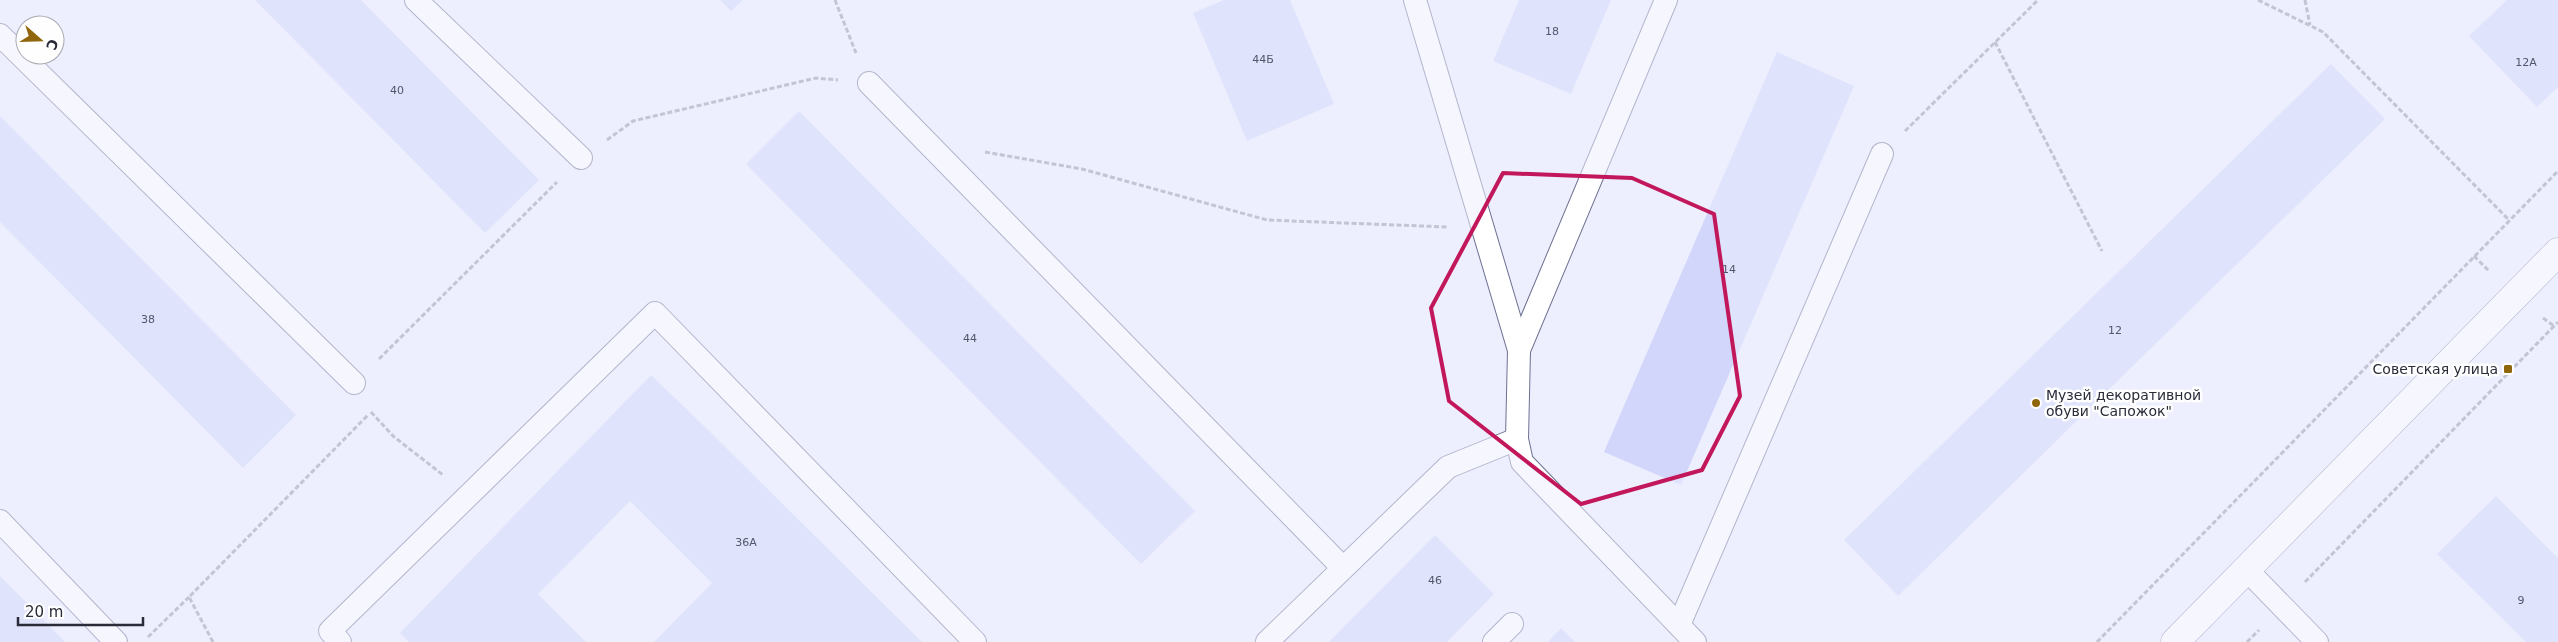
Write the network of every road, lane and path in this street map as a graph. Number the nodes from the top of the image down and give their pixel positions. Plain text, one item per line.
1 (416, 0) edge
2 (834, 0) edge
3 (1415, 0) edge
4 (1666, 0) edge
5 (2038, 0) edge
6 (2258, 0) edge
7 (2305, 0) edge
8 (2310, 25) junction
9 (0, 34) edge
10 (1995, 42) junction
11 (869, 83) junction
12 (926, 141) junction
13 (1882, 154) joint
14 (582, 158) junction
15 (2558, 171) edge
16 (2509, 220) junction
17 (1483, 228) junction
18 (2102, 251) dead end
19 (2558, 252) edge
20 (2558, 322) edge
21 (1519, 350) junction
22 (354, 383) junction
23 (371, 412) junction
24 (1517, 439) junction
25 (469, 495) junction
26 (0, 521) edge
27 (1342, 567) junction
28 (2246, 569) junction
29 (188, 597) junction
30 (2282, 606) junction
31 (1512, 624) dead end
32 (1679, 625) junction
33 (116, 642) edge
34 (143, 642) edge
35 (213, 642) edge
36 (340, 642) edge
37 (975, 642) edge
38 (1267, 642) edge
39 (1494, 642) edge
40 (1695, 642) edge
41 (2097, 642) edge
42 (2175, 642) edge
43 (2247, 642) edge
44 (2317, 642) edge

1 - 14 lane
2 - 11 path
3 - 17 lane
4 - 21 lane
5 - 10 path
6 - 8 path
7 - 8 path
8 - 16 path
9 - 22 lane
10 - 13 path
10 - 18 path
11 - 12 lane
11 - 14 path
12 - 17 path
12 - 27 lane
13 - 32 lane
14 - 22 path
15 - 16 path
16 - 41 path
17 - 21 lane
19 - 28 main road
20 - 30 path
21 - 24 lane
22 - 23 path
23 - 25 path
23 - 29 path
24 - 27 lane
24 - 32 lane
25 - 36 lane
25 - 37 lane
26 - 33 lane
27 - 38 lane
28 - 30 lane
28 - 42 main road
29 - 34 path
29 - 35 path
30 - 43 path
30 - 44 lane
31 - 39 lane
32 - 40 lane

